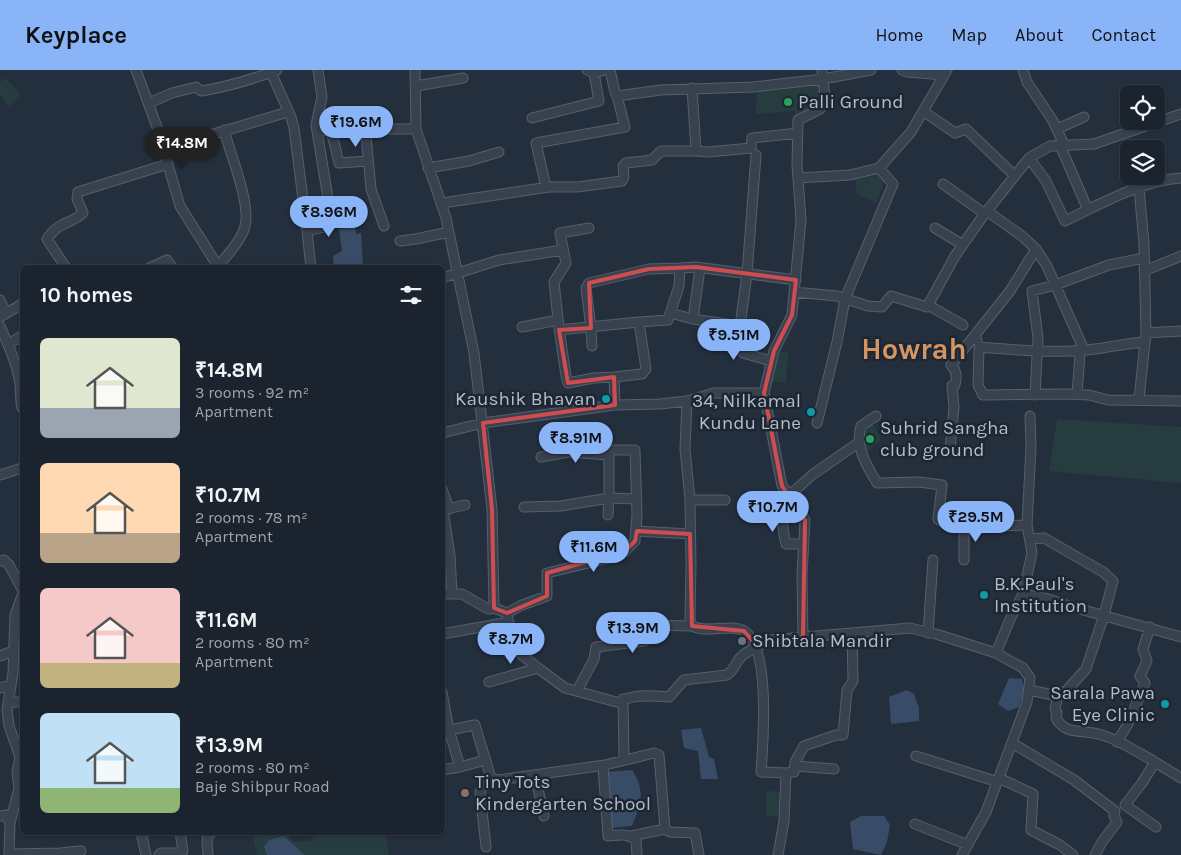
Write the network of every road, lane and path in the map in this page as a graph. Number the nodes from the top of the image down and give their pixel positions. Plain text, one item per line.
1 (136, 70) edge
2 (318, 70) edge
3 (415, 70) edge
4 (605, 70) edge
5 (610, 70) edge
6 (871, 70) edge
7 (902, 70) edge
8 (1023, 70) edge
9 (272, 71) edge
10 (590, 71) edge
11 (946, 72) edge
12 (823, 74) edge
13 (463, 78) dead end
14 (416, 86) junction
15 (692, 88) junction
16 (617, 96) junction
17 (149, 103) junction
18 (923, 111) junction
19 (288, 112) junction
20 (1181, 114) edge
21 (1084, 117) dead end
22 (532, 118) dead end
23 (345, 129) dead end
24 (416, 129) junction
25 (1057, 129) junction
26 (224, 130) junction
27 (331, 130) junction
28 (317, 131) junction
29 (798, 133) junction
30 (1062, 145) junction
31 (163, 149) junction
32 (696, 151) junction
33 (499, 152) dead end
34 (756, 156) dead end
35 (1029, 158) junction
36 (368, 161) junction
37 (168, 164) junction
38 (428, 168) junction
39 (879, 168) junction
40 (1015, 176) junction
41 (798, 178) junction
42 (1181, 178) edge
43 (943, 184) dead end
44 (546, 187) junction
45 (1139, 188) junction
46 (442, 203) junction
47 (1088, 210) junction
48 (986, 213) junction
49 (384, 226) dead end
50 (589, 228) dead end
51 (935, 228) dead end
52 (306, 231) junction
53 (449, 232) junction
54 (400, 241) dead end
55 (963, 245) junction
56 (1036, 249) junction
57 (563, 250) junction
58 (1181, 256) edge
59 (1144, 258) junction
60 (64, 265) edge
61 (156, 265) edge
62 (171, 265) edge
63 (218, 265) edge
64 (220, 265) edge
65 (311, 265) edge
66 (680, 268) junction
67 (700, 268) junction
68 (1144, 271) junction
69 (457, 274) junction
70 (747, 274) junction
71 (445, 277) edge
72 (796, 280) junction
73 (1055, 285) junction
74 (794, 292) junction
75 (845, 299) junction
76 (0, 300) edge
77 (20, 305) edge
78 (928, 305) junction
79 (670, 314) junction
80 (3, 315) edge
81 (693, 319) junction
82 (558, 320) junction
83 (639, 322) junction
84 (963, 325) dead end
85 (0, 326) edge
86 (740, 326) junction
87 (522, 327) dead end
88 (591, 328) junction
89 (559, 330) junction
90 (1181, 331) edge
91 (975, 335) junction
92 (20, 337) edge
93 (1146, 338) junction
94 (8, 344) junction
95 (592, 346) dead end
96 (980, 347) junction
97 (1038, 352) junction
98 (1082, 352) junction
99 (772, 360) junction
100 (614, 377) junction
101 (20, 383) edge
102 (764, 393) junction
103 (1077, 394) junction
104 (1034, 395) junction
105 (1139, 400) junction
106 (687, 401) junction
107 (1181, 401) edge
108 (615, 405) junction
109 (876, 416) dead end
110 (1030, 416) dead end
111 (483, 423) junction
112 (817, 423) dead end
113 (445, 431) edge
114 (858, 443) junction
115 (950, 449) dead end
116 (609, 455) junction
117 (541, 457) dead end
118 (20, 469) edge
119 (0, 475) edge
120 (790, 495) junction
121 (609, 498) junction
122 (637, 499) junction
123 (690, 500) junction
124 (725, 500) dead end
125 (465, 505) dead end
126 (796, 505) junction
127 (524, 508) dead end
128 (445, 509) edge
129 (608, 515) dead end
130 (1027, 525) junction
131 (964, 526) junction
132 (637, 531) junction
133 (690, 534) junction
134 (1030, 539) junction
135 (804, 544) junction
136 (933, 560) dead end
137 (964, 560) dead end
138 (0, 561) edge
139 (20, 585) edge
140 (445, 594) edge
141 (452, 594) junction
142 (1024, 594) junction
143 (20, 601) edge
144 (494, 608) junction
145 (507, 612) junction
146 (1104, 615) junction
147 (509, 622) junction
148 (692, 626) junction
149 (1150, 627) junction
150 (445, 633) edge
151 (852, 633) junction
152 (928, 633) junction
153 (803, 637) junction
154 (1181, 637) edge
155 (757, 646) junction
156 (13, 651) junction
157 (996, 653) junction
158 (0, 656) edge
159 (20, 664) edge
160 (13, 666) junction
161 (538, 668) junction
162 (489, 682) dead end
163 (11, 685) junction
164 (0, 688) edge
165 (1029, 690) junction
166 (577, 691) junction
167 (1058, 694) junction
168 (623, 699) junction
169 (9, 702) junction
170 (20, 702) edge
171 (446, 729) edge
172 (1117, 742) junction
173 (1012, 743) junction
174 (916, 756) dead end
175 (485, 760) junction
176 (624, 760) junction
177 (1155, 762) junction
178 (603, 766) junction
179 (795, 766) junction
180 (460, 767) junction
181 (834, 769) dead end
182 (445, 770) edge
183 (786, 773) junction
184 (535, 775) junction
185 (491, 778) junction
186 (1181, 778) edge
187 (999, 780) junction
188 (19, 797) edge
189 (1125, 805) junction
190 (1115, 811) junction
191 (0, 816) edge
192 (544, 816) dead end
193 (10, 822) junction
194 (915, 824) dead end
195 (1156, 827) dead end
196 (665, 829) junction
197 (142, 835) edge
198 (181, 835) edge
199 (208, 835) edge
200 (632, 836) junction
201 (968, 845) junction
202 (486, 846) dead end
203 (81, 850) dead end
204 (9, 855) edge
205 (146, 855) edge
206 (159, 855) edge
207 (208, 855) edge
208 (637, 855) edge
209 (698, 855) edge
210 (778, 855) edge
211 (962, 855) edge
212 (1073, 855) edge
213 (1095, 855) edge

1 - 17 street
2 - 28 street
3 - 14 street
4 - 10 street
5 - 16 street
6 - 12 street
7 - 11 street
8 - 25 street
9 - 17 street
9 - 19 street
10 - 22 street
11 - 18 street
12 - 15 street
12 - 29 street
13 - 14 street
14 - 24 street
15 - 16 street
15 - 32 street
16 - 44 street
17 - 31 street
18 - 39 street
18 - 40 street
19 - 26 street
19 - 52 street
20 - 30 street
21 - 25 street
23 - 27 street
24 - 36 street
24 - 38 street
25 - 30 street
26 - 31 street
26 - 64 street
27 - 28 street
27 - 36 street
28 - 52 street
29 - 32 street
29 - 41 street
30 - 35 street
30 - 47 street
31 - 37 street
32 - 44 street
33 - 38 street
34 - 70 street
35 - 40 street
35 - 47 street
36 - 49 street
37 - 60 street
37 - 63 street
38 - 46 street
39 - 41 street
39 - 75 street
40 - 48 street
41 - 72 street
42 - 45 street
43 - 48 street
44 - 46 street
45 - 47 street
45 - 59 street
46 - 53 street
48 - 55 street
48 - 56 street
50 - 57 street
51 - 55 street
52 - 65 street
53 - 54 street
53 - 69 street
55 - 78 street
56 - 73 street
56 - 91 street
57 - 69 street
57 - 82 street
58 - 68 street
59 - 68 street
59 - 73 street
61 - 62 street
66 - 67 street
66 - 79 street
66 - 88 street
67 - 70 street
67 - 81 street
68 - 93 street
69 - 71 street
69 - 111 street
70 - 72 street
70 - 86 street
72 - 74 street
73 - 97 street
73 - 98 street
74 - 75 street
74 - 99 street
75 - 78 street
75 - 112 street
76 - 80 street
77 - 80 street
78 - 84 street
79 - 81 street
79 - 83 street
81 - 86 street
82 - 87 street
82 - 89 street
83 - 88 street
83 - 100 street
85 - 94 street
86 - 99 street
88 - 89 street
88 - 95 street
89 - 100 street
90 - 93 street
91 - 96 street
91 - 115 street
92 - 94 street
93 - 98 street
93 - 105 street
94 - 101 street
96 - 97 street
96 - 104 street
97 - 98 street
97 - 104 street
98 - 103 street
99 - 102 street
100 - 108 street
102 - 106 street
102 - 120 street
103 - 104 street
103 - 105 street
105 - 107 street
106 - 108 street
106 - 123 street
108 - 111 street
109 - 114 street
110 - 130 street
111 - 113 street
111 - 144 street
114 - 120 street
114 - 131 street
116 - 117 street
116 - 121 street
116 - 122 street
118 - 119 street
120 - 126 street
121 - 122 street
121 - 127 street
121 - 129 street
122 - 132 street
123 - 124 street
123 - 133 street
125 - 128 street
126 - 135 street
126 - 135 street
128 - 141 street
130 - 131 street
130 - 134 street
131 - 137 street
132 - 133 street
132 - 145 street
133 - 148 street
134 - 142 street
134 - 146 street
135 - 153 street
136 - 152 street
138 - 139 street
140 - 141 street
141 - 144 street
142 - 146 street
142 - 157 street
143 - 156 street
144 - 145 street
145 - 147 street
146 - 149 street
146 - 167 street
147 - 150 street
147 - 161 street
148 - 155 street
148 - 166 street
149 - 154 street
149 - 172 street
151 - 152 street
151 - 153 street
151 - 179 street
152 - 157 street
153 - 155 street
155 - 168 street
155 - 183 street
156 - 158 street
156 - 160 street
157 - 165 street
159 - 160 street
160 - 163 street
161 - 162 street
161 - 166 street
163 - 164 street
163 - 169 street
165 - 167 street
165 - 173 street
166 - 168 street
167 - 172 street
168 - 176 street
169 - 170 street
169 - 188 street
171 - 175 street
171 - 180 street
172 - 177 street
173 - 187 street
173 - 190 street
174 - 187 street
175 - 180 street
175 - 185 street
176 - 178 street
176 - 196 street
177 - 186 street
177 - 189 street
178 - 184 street
178 - 200 street
179 - 181 street
179 - 183 street
180 - 182 street
183 - 210 street
184 - 185 street
184 - 192 street
185 - 202 street
187 - 201 street
187 - 212 street
188 - 193 street
189 - 190 street
189 - 195 street
190 - 213 street
191 - 193 street
193 - 204 street
194 - 201 street
196 - 200 street
196 - 209 street
197 - 205 street
198 - 206 street
199 - 207 street
200 - 208 street
201 - 211 street
203 - 204 street

